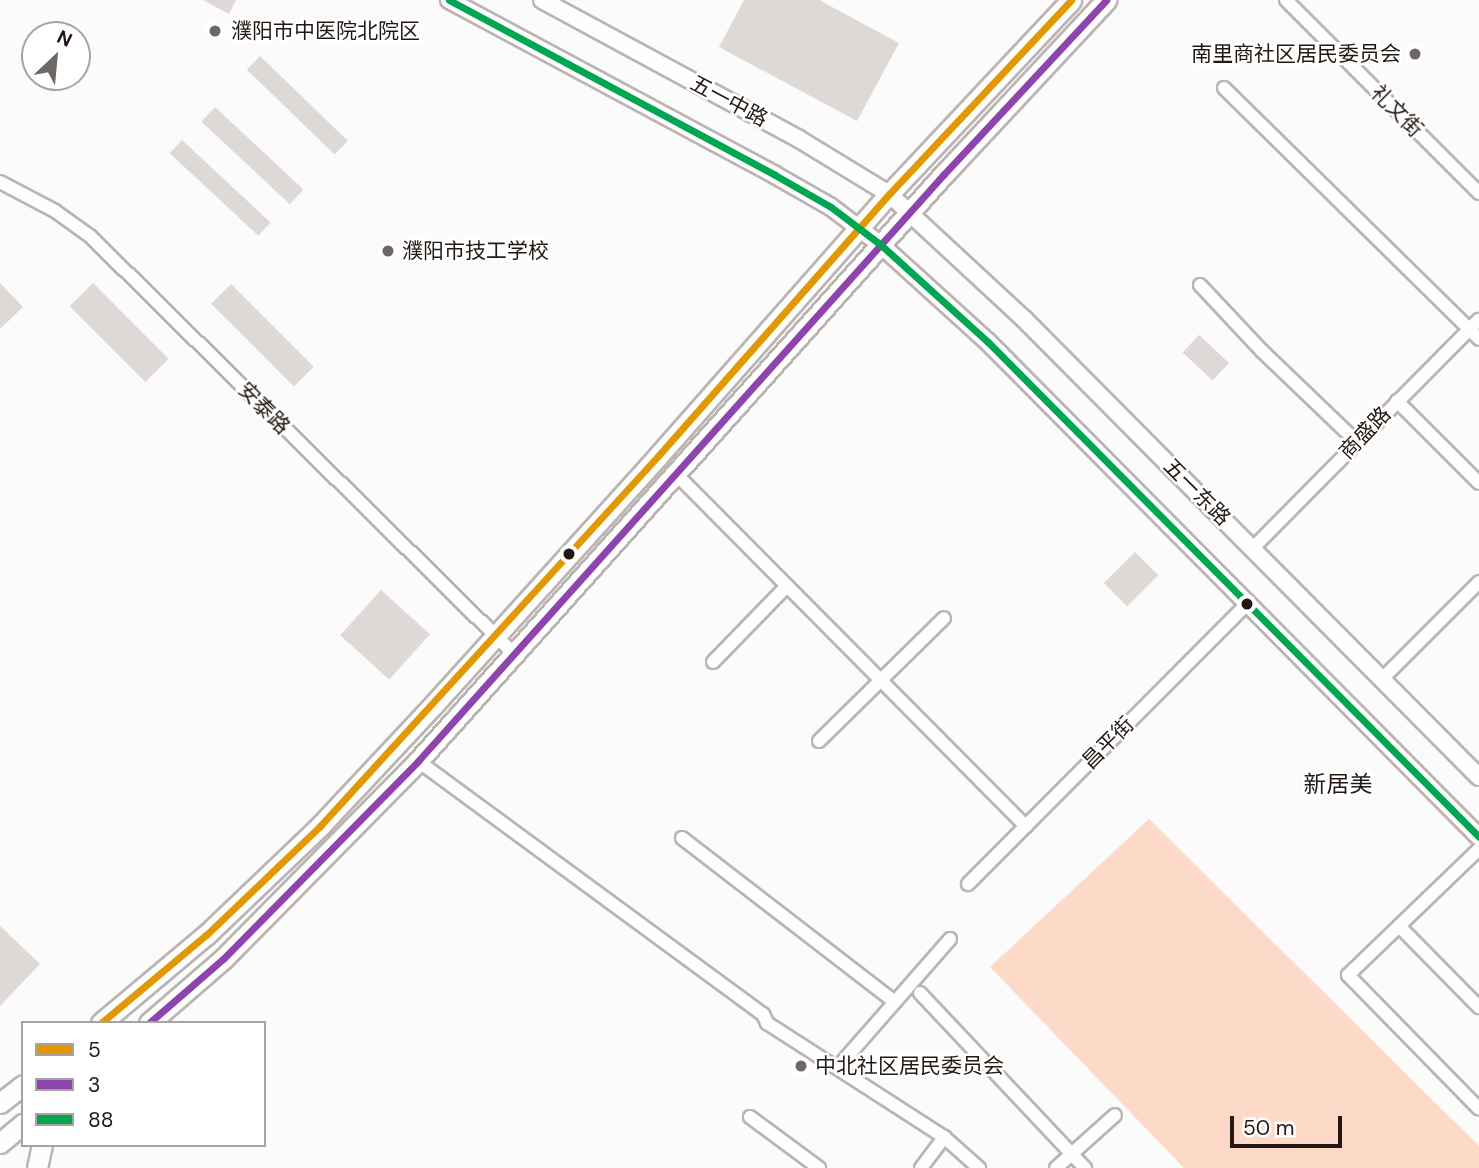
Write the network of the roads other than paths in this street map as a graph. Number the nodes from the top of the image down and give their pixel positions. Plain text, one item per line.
1 (449, 0) edge
2 (542, 0) edge
3 (1071, 0) edge
4 (1106, 0) edge
5 (1286, 0) edge
6 (1224, 88) dead end
7 (0, 181) edge
8 (1479, 193) edge
9 (889, 194) junction
10 (910, 212) junction
11 (859, 228) junction
12 (881, 245) junction
13 (1200, 285) dead end
14 (1476, 330) edge
15 (1397, 401) junction
16 (1357, 442) junction
17 (675, 473) junction
18 (1479, 483) edge
19 (1253, 548) junction
20 (1479, 582) edge
21 (787, 586) junction
22 (1248, 603) junction
23 (944, 618) dead end
24 (495, 636) junction
25 (513, 653) junction
26 (713, 662) dead end
27 (1382, 679) junction
28 (881, 680) junction
29 (819, 741) dead end
30 (418, 761) junction
31 (1477, 772) edge
32 (1026, 826) junction
33 (1479, 837) edge
34 (682, 838) dead end
35 (1479, 849) edge
36 (968, 884) dead end
37 (1399, 926) junction
38 (950, 939) dead end
39 (920, 993) dead end
40 (894, 1001) junction
41 (1479, 1007) edge
42 (103, 1021) edge
43 (151, 1021) edge
44 (838, 1067) junction
45 (21, 1074) edge
46 (0, 1085) edge
47 (21, 1087) edge
48 (0, 1103) edge
49 (1479, 1108) edge
50 (1115, 1115) dead end
51 (750, 1117) dead end
52 (21, 1126) edge
53 (944, 1137) junction
54 (0, 1143) edge
55 (42, 1147) edge
56 (1072, 1154) junction
57 (37, 1168) edge
58 (820, 1168) edge
59 (921, 1168) edge
60 (979, 1168) edge
61 (1056, 1168) edge
62 (1085, 1168) edge

1 - 11 street, 五一中路
2 - 9 street, 五一中路
3 - 9 main road
4 - 10 main road
5 - 8 street, 礼文街
6 - 14 street
7 - 24 street, 安泰路
9 - 10 street, 五一中路
9 - 11 main road
10 - 12 main road
10 - 19 street, 五一东路
11 - 12 street, 五一中路
11 - 24 main road
12 - 17 main road
12 - 22 street, 五一东路
13 - 16 street
14 - 15 street, 商盛路
15 - 16 street, 商盛路
15 - 18 street
16 - 19 street, 商盛路
17 - 21 street
17 - 25 main road
19 - 27 street, 五一东路
20 - 27 street
21 - 26 street
21 - 28 street
22 - 32 street, 昌平街
22 - 33 street, 五一东路
23 - 28 street
24 - 25 street, 安泰路
24 - 42 main road
25 - 30 main road
27 - 31 street, 五一东路
28 - 29 street
28 - 32 street
30 - 43 main road
30 - 44 street
32 - 36 street, 昌平街
34 - 40 street
35 - 37 street
37 - 41 street
37 - 49 street
38 - 40 street
39 - 56 street
40 - 44 street
44 - 53 street
45 - 46 main road
47 - 48 main road
50 - 56 street
51 - 58 street
52 - 54 main road
53 - 59 street
53 - 60 street
55 - 57 main road
56 - 61 street
56 - 62 street

